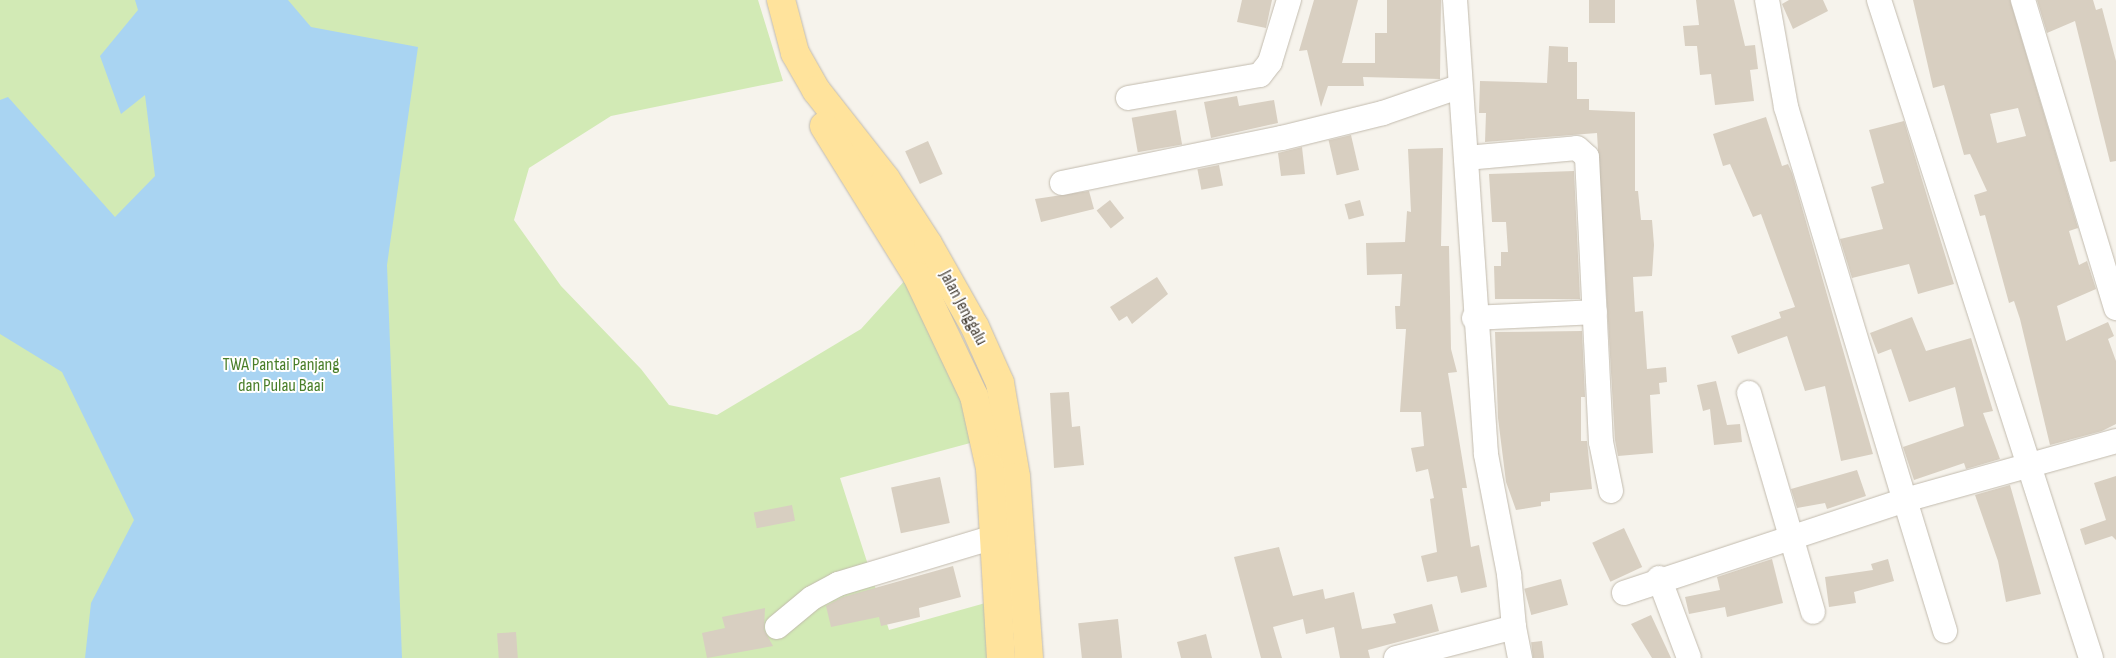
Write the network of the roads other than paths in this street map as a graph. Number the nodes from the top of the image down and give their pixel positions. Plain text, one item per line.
1 (770, 0) edge
2 (781, 0) edge
3 (1289, 0) edge
4 (1455, 0) edge
5 (1767, 0) edge
6 (1879, 0) edge
7 (2023, 0) edge
8 (789, 54) junction
9 (1458, 87) junction
10 (1128, 98) dead end
11 (1466, 158) junction
12 (1062, 183) dead end
13 (2116, 308) edge
14 (1595, 312) junction
15 (1474, 318) junction
16 (1749, 393) dead end
17 (2116, 441) edge
18 (2031, 466) junction
19 (1611, 491) dead end
20 (1905, 500) junction
21 (1789, 535) junction
22 (994, 537) junction
23 (1659, 578) junction
24 (1624, 593) dead end
25 (1813, 612) dead end
26 (1513, 616) junction
27 (777, 627) dead end
28 (1945, 631) dead end
29 (1409, 656) edge
30 (1001, 658) edge
31 (1029, 658) edge
32 (1520, 658) edge
33 (1689, 658) edge
34 (2091, 658) edge

1 - 8 main road, Jalan Jenggalu
2 - 8 main road, Jalan Jenggalu
3 - 10 street
4 - 9 street
5 - 20 street
6 - 18 street
7 - 13 street
8 - 22 main road, Jalan Jenggalu
8 - 31 main road, Jalan Jenggalu
9 - 11 street
9 - 12 street
11 - 14 street
11 - 15 street
14 - 15 street
14 - 19 street
15 - 26 street
16 - 21 street
17 - 18 street
18 - 20 street
18 - 34 street
20 - 21 street
20 - 28 street
21 - 23 street
21 - 25 street
22 - 27 street
22 - 30 main road, Jalan Jenggalu
23 - 24 street
23 - 33 street
26 - 29 street
26 - 32 street

